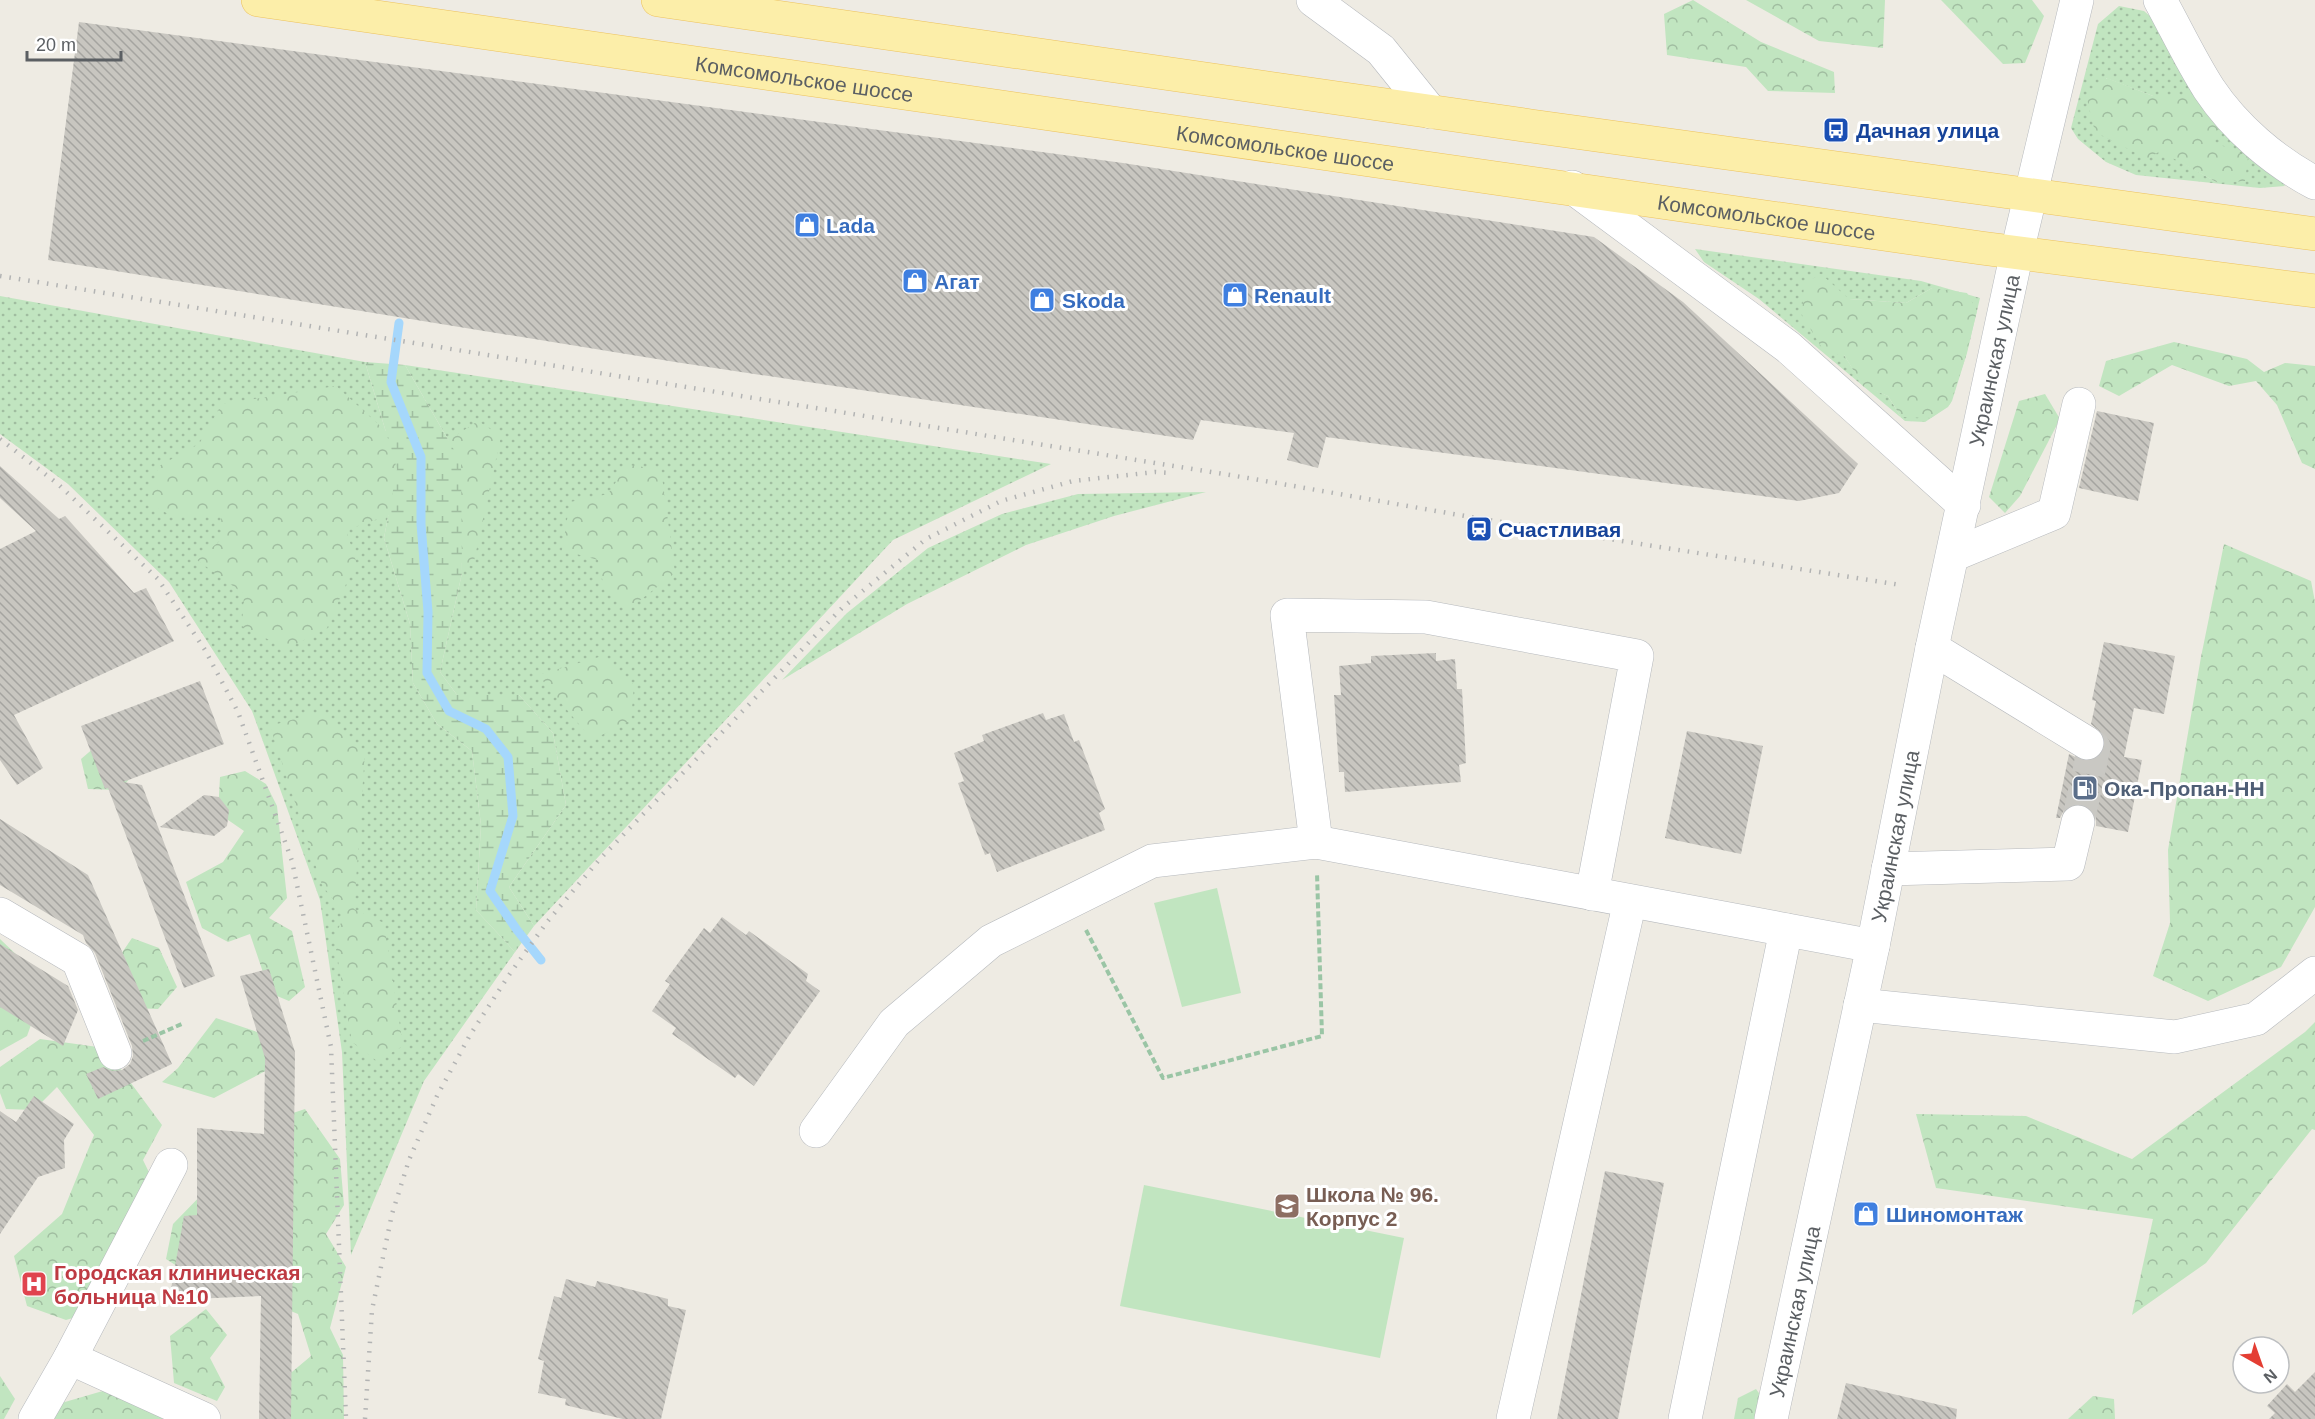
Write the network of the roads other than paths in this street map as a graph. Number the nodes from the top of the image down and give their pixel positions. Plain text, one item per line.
1 (258, 0) edge
2 (658, 0) edge
3 (1313, 0) edge
4 (2077, 0) edge
5 (2160, 0) edge
6 (1431, 112) junction
7 (2315, 183) edge
8 (1572, 187) junction
9 (2030, 195) junction
10 (2315, 234) edge
11 (2017, 252) junction
12 (2315, 291) edge
13 (2079, 404) dead end
14 (1964, 505) junction
15 (1953, 555) junction
16 (1932, 648) junction
17 (2087, 743) dead end
18 (2078, 822) tunnel mouth
19 (1316, 843) junction
20 (1888, 869) junction
21 (1592, 894) junction
22 (1630, 901) junction
23 (0, 914) edge
24 (1786, 930) junction
25 (1873, 946) junction
26 (2315, 973) edge
27 (1860, 1005) junction
28 (115, 1053) road end
29 (816, 1131) dead end
30 (171, 1165) dead end
31 (70, 1358) junction
32 (35, 1419) edge
33 (204, 1419) edge
34 (1514, 1419) edge
35 (1685, 1419) edge
36 (1771, 1419) edge

1 - 8 main road, Комсомольское шоссе
2 - 6 main road
3 - 6 street
4 - 9 street, Украинская улица
5 - 7 street
6 - 9 main road
8 - 11 main road, Комсомольское шоссе
8 - 14 street
9 - 10 main road
9 - 11 street, Украинская улица
11 - 12 main road, Комсомольское шоссе
11 - 14 street, Украинская улица
13 - 15 street
14 - 15 street, Украинская улица
15 - 16 street, Украинская улица
16 - 17 street
16 - 20 street, Украинская улица
18 - 20 street
19 - 21 street
19 - 21 street
19 - 29 street
20 - 25 street, Украинская улица
21 - 22 street
22 - 24 street
22 - 34 street
23 - 28 street
24 - 25 street
24 - 35 street
25 - 27 street, Украинская улица
26 - 27 street
27 - 36 street, Украинская улица
30 - 31 street
31 - 32 street
31 - 33 street

